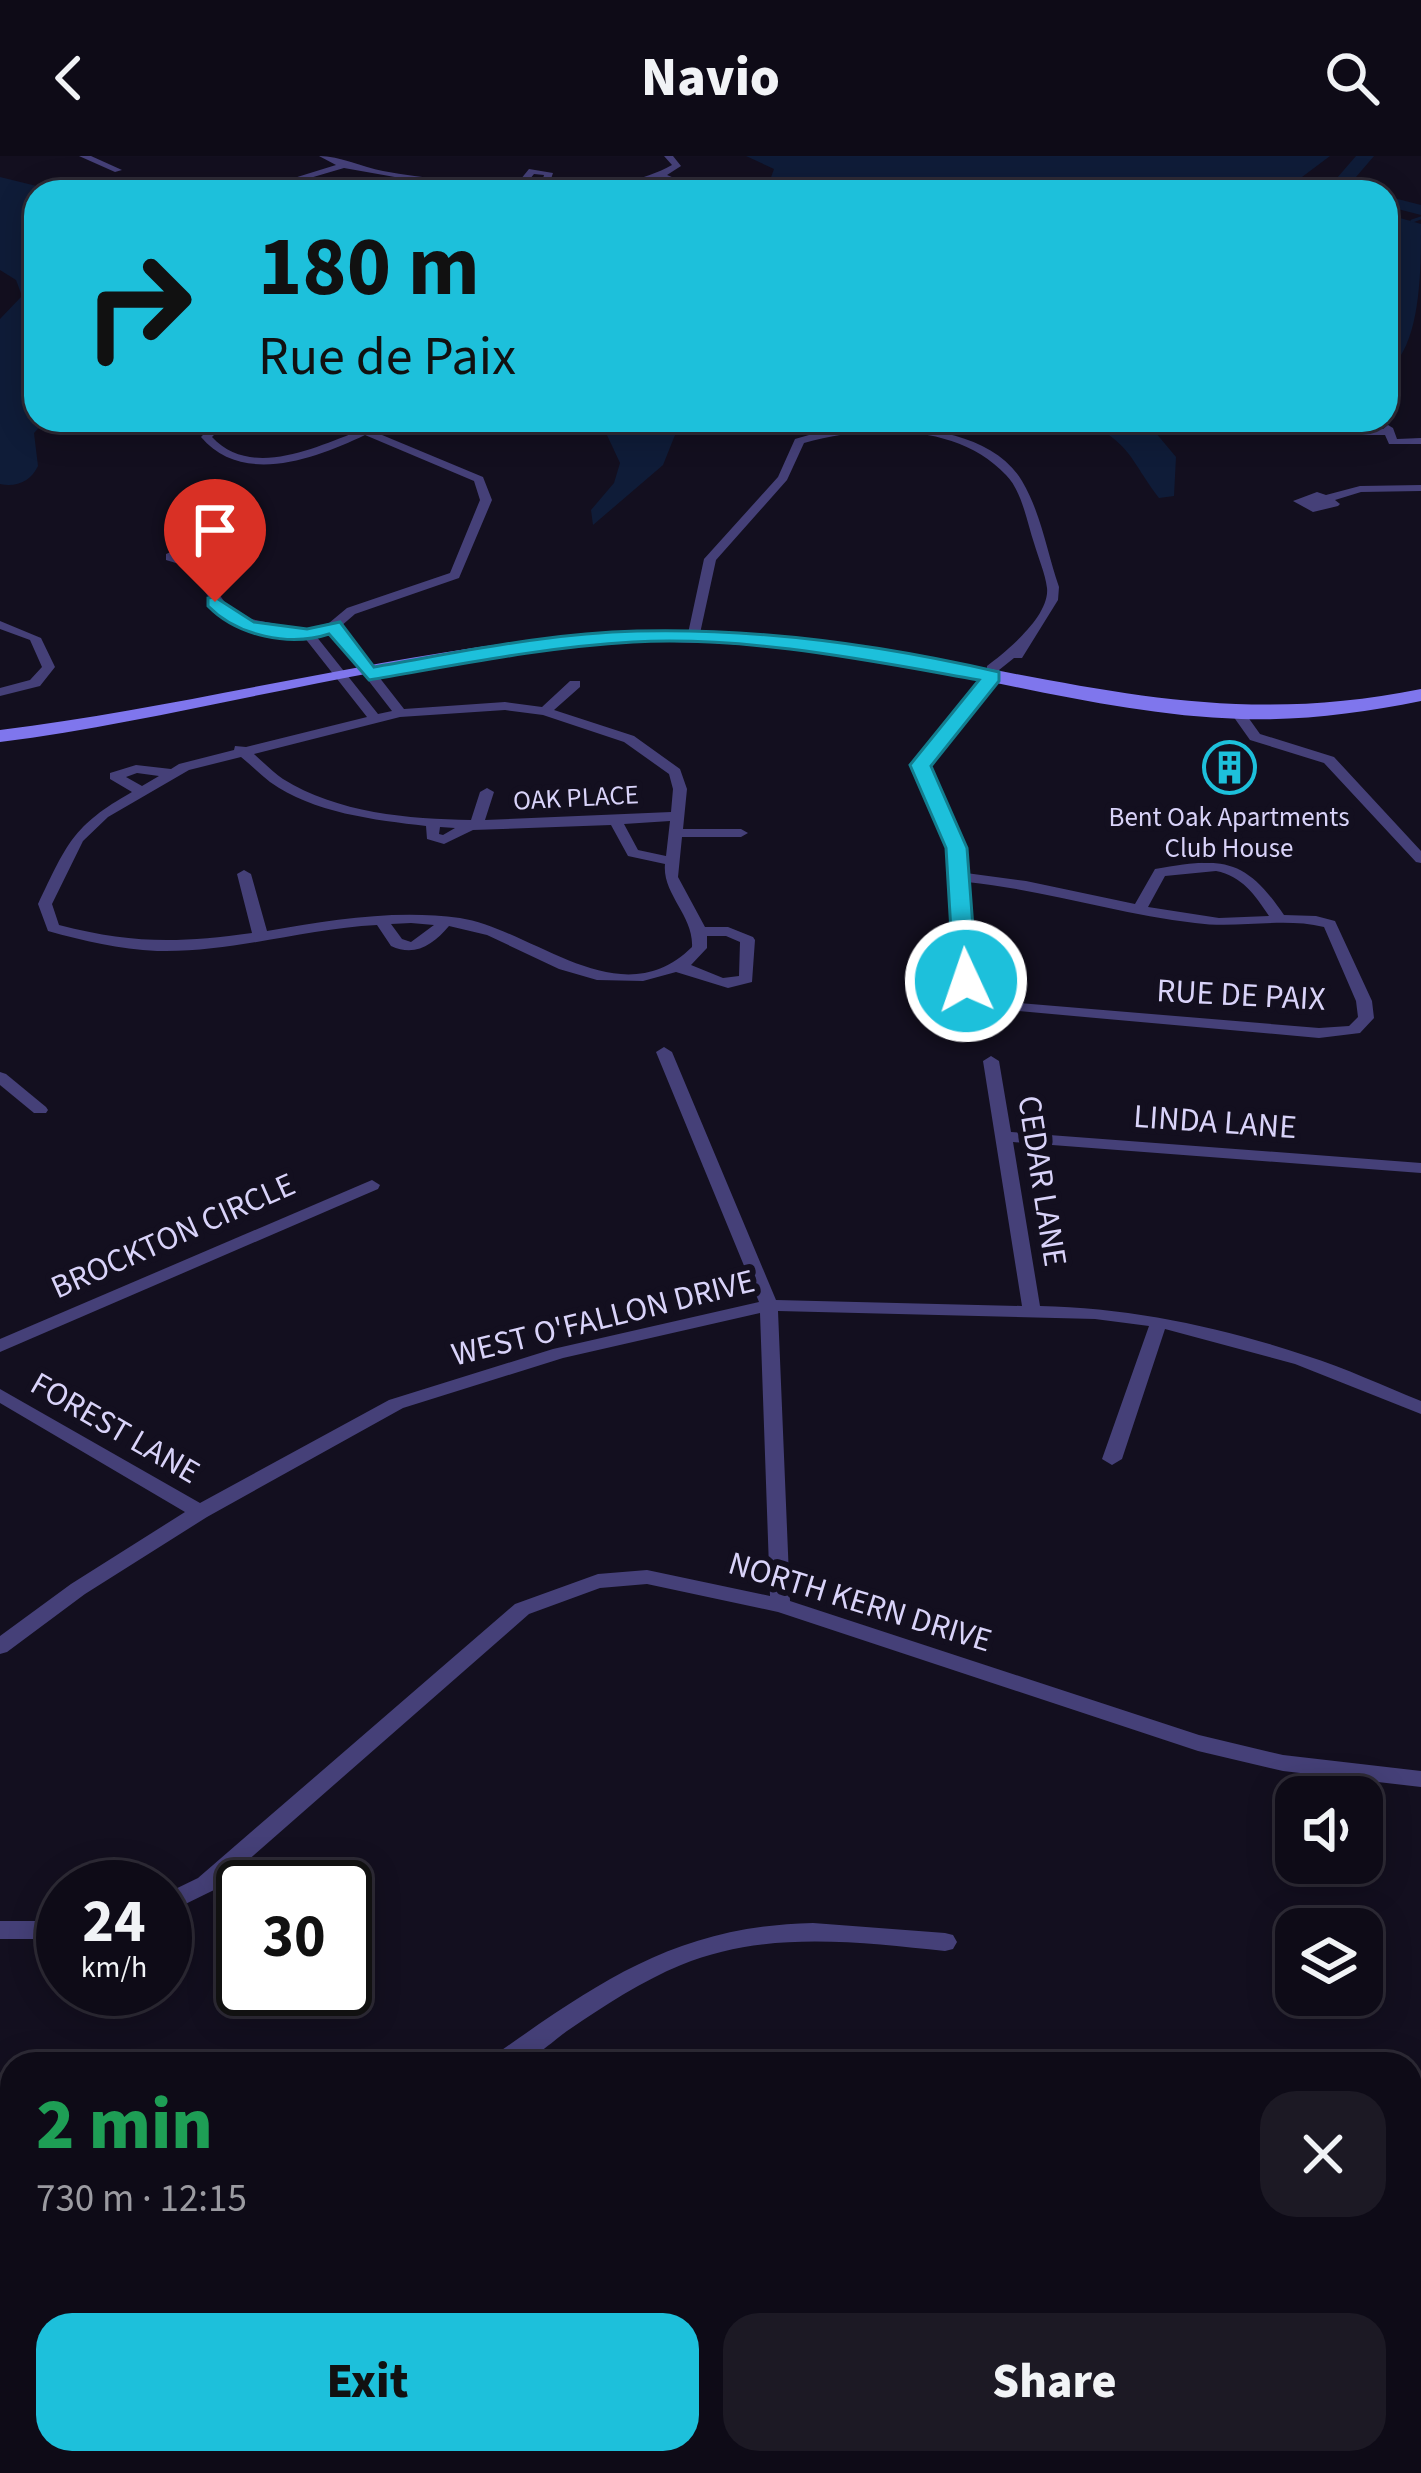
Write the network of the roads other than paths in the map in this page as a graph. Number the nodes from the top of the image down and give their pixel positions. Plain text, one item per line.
1 (82, 156) edge
2 (323, 156) edge
3 (668, 156) edge
4 (340, 166) junction
5 (118, 170) dead end
6 (659, 175) junction
7 (293, 180) edge
8 (480, 180) edge
9 (642, 180) edge
10 (674, 180) edge
11 (211, 432) edge
12 (357, 432) edge
13 (1390, 432) edge
14 (360, 434) junction
15 (1421, 441) edge
16 (1421, 488) edge
17 (1328, 498) dead end
18 (190, 563) dead end
19 (0, 625) edge
20 (333, 626) junction
21 (308, 634) junction
22 (700, 638) junction
23 (369, 674) junction
24 (992, 676) junction
25 (343, 679) junction
26 (575, 684) dead end
27 (0, 692) edge
28 (1421, 695) edge
29 (545, 711) junction
30 (400, 713) junction
31 (1240, 716) junction
32 (1271, 717) junction
33 (375, 719) junction
34 (0, 736) edge
35 (1279, 744) junction
36 (240, 749) junction
37 (171, 773) junction
38 (140, 790) junction
39 (487, 792) dead end
40 (679, 816) junction
41 (615, 820) junction
42 (473, 825) junction
43 (676, 833) junction
44 (741, 833) dead end
45 (1421, 859) edge
46 (671, 861) junction
47 (244, 874) dead end
48 (961, 877) junction
49 (1141, 906) junction
50 (1277, 916) junction
51 (445, 922) junction
52 (383, 923) junction
53 (700, 932) junction
54 (261, 938) junction
55 (680, 967) junction
56 (664, 1052) dead end
57 (991, 1061) dead end
58 (0, 1077) edge
59 (40, 1110) dead end
60 (1004, 1136) junction
61 (1421, 1168) edge
62 (372, 1185) dead end
63 (769, 1306) junction
64 (1033, 1311) junction
65 (1159, 1322) junction
66 (0, 1346) edge
67 (0, 1395) edge
68 (1421, 1408) edge
69 (1112, 1460) dead end
70 (200, 1512) junction
71 (780, 1605) junction
72 (0, 1647) edge
73 (1421, 1779) edge
74 (192, 1889) edge
75 (0, 1930) edge
76 (36, 1930) edge
77 (944, 1942) dead end
78 (520, 2052) edge

1 - 5 street
2 - 4 street
3 - 6 street
4 - 7 street
4 - 8 street
6 - 9 street
6 - 10 street
11 - 14 street
12 - 14 street
13 - 15 street
14 - 20 street
16 - 17 street
18 - 21 street
19 - 27 street
20 - 21 street
20 - 23 street
21 - 25 street
22 - 23 main road
22 - 24 main road
22 - 24 street
23 - 25 main road
23 - 30 street
24 - 31 main road
24 - 48 street, RUE DE PAIX
25 - 33 street
25 - 34 main road
26 - 29 street
28 - 32 main road
29 - 30 street
29 - 40 street
30 - 33 street
31 - 32 main road
31 - 35 street
32 - 35 street
33 - 36 street
35 - 45 street
36 - 37 street
36 - 42 street, OAK PLACE
37 - 38 street
37 - 38 street
38 - 54 street
39 - 42 street, OAK PLACE
40 - 41 street, OAK PLACE
40 - 43 street
41 - 42 street, OAK PLACE
41 - 46 street
43 - 44 street
43 - 46 street
46 - 53 street
47 - 54 street
48 - 49 street, RUE DE PAIX
48 - 50 street, RUE DE PAIX
49 - 50 street, RUE DE PAIX
49 - 50 street
51 - 52 street
51 - 52 street
51 - 55 street
52 - 54 street
53 - 55 street
53 - 55 street
56 - 63 street
57 - 60 street, CEDAR LANE
58 - 59 street
60 - 61 street, LINDA LANE
60 - 64 street, CEDAR LANE
62 - 66 street, BROCKTON CIRCLE
63 - 64 street, WEST O'FALLON DRIVE
63 - 70 street, WEST O'FALLON DRIVE
63 - 71 street
64 - 65 street, WEST O'FALLON DRIVE
65 - 68 street, WEST O'FALLON DRIVE
65 - 69 street
67 - 70 street, FOREST LANE
70 - 72 street, WEST O'FALLON DRIVE
71 - 73 street, NORTH KERN DRIVE
71 - 74 street, NORTH KERN DRIVE
75 - 76 street
77 - 78 street

